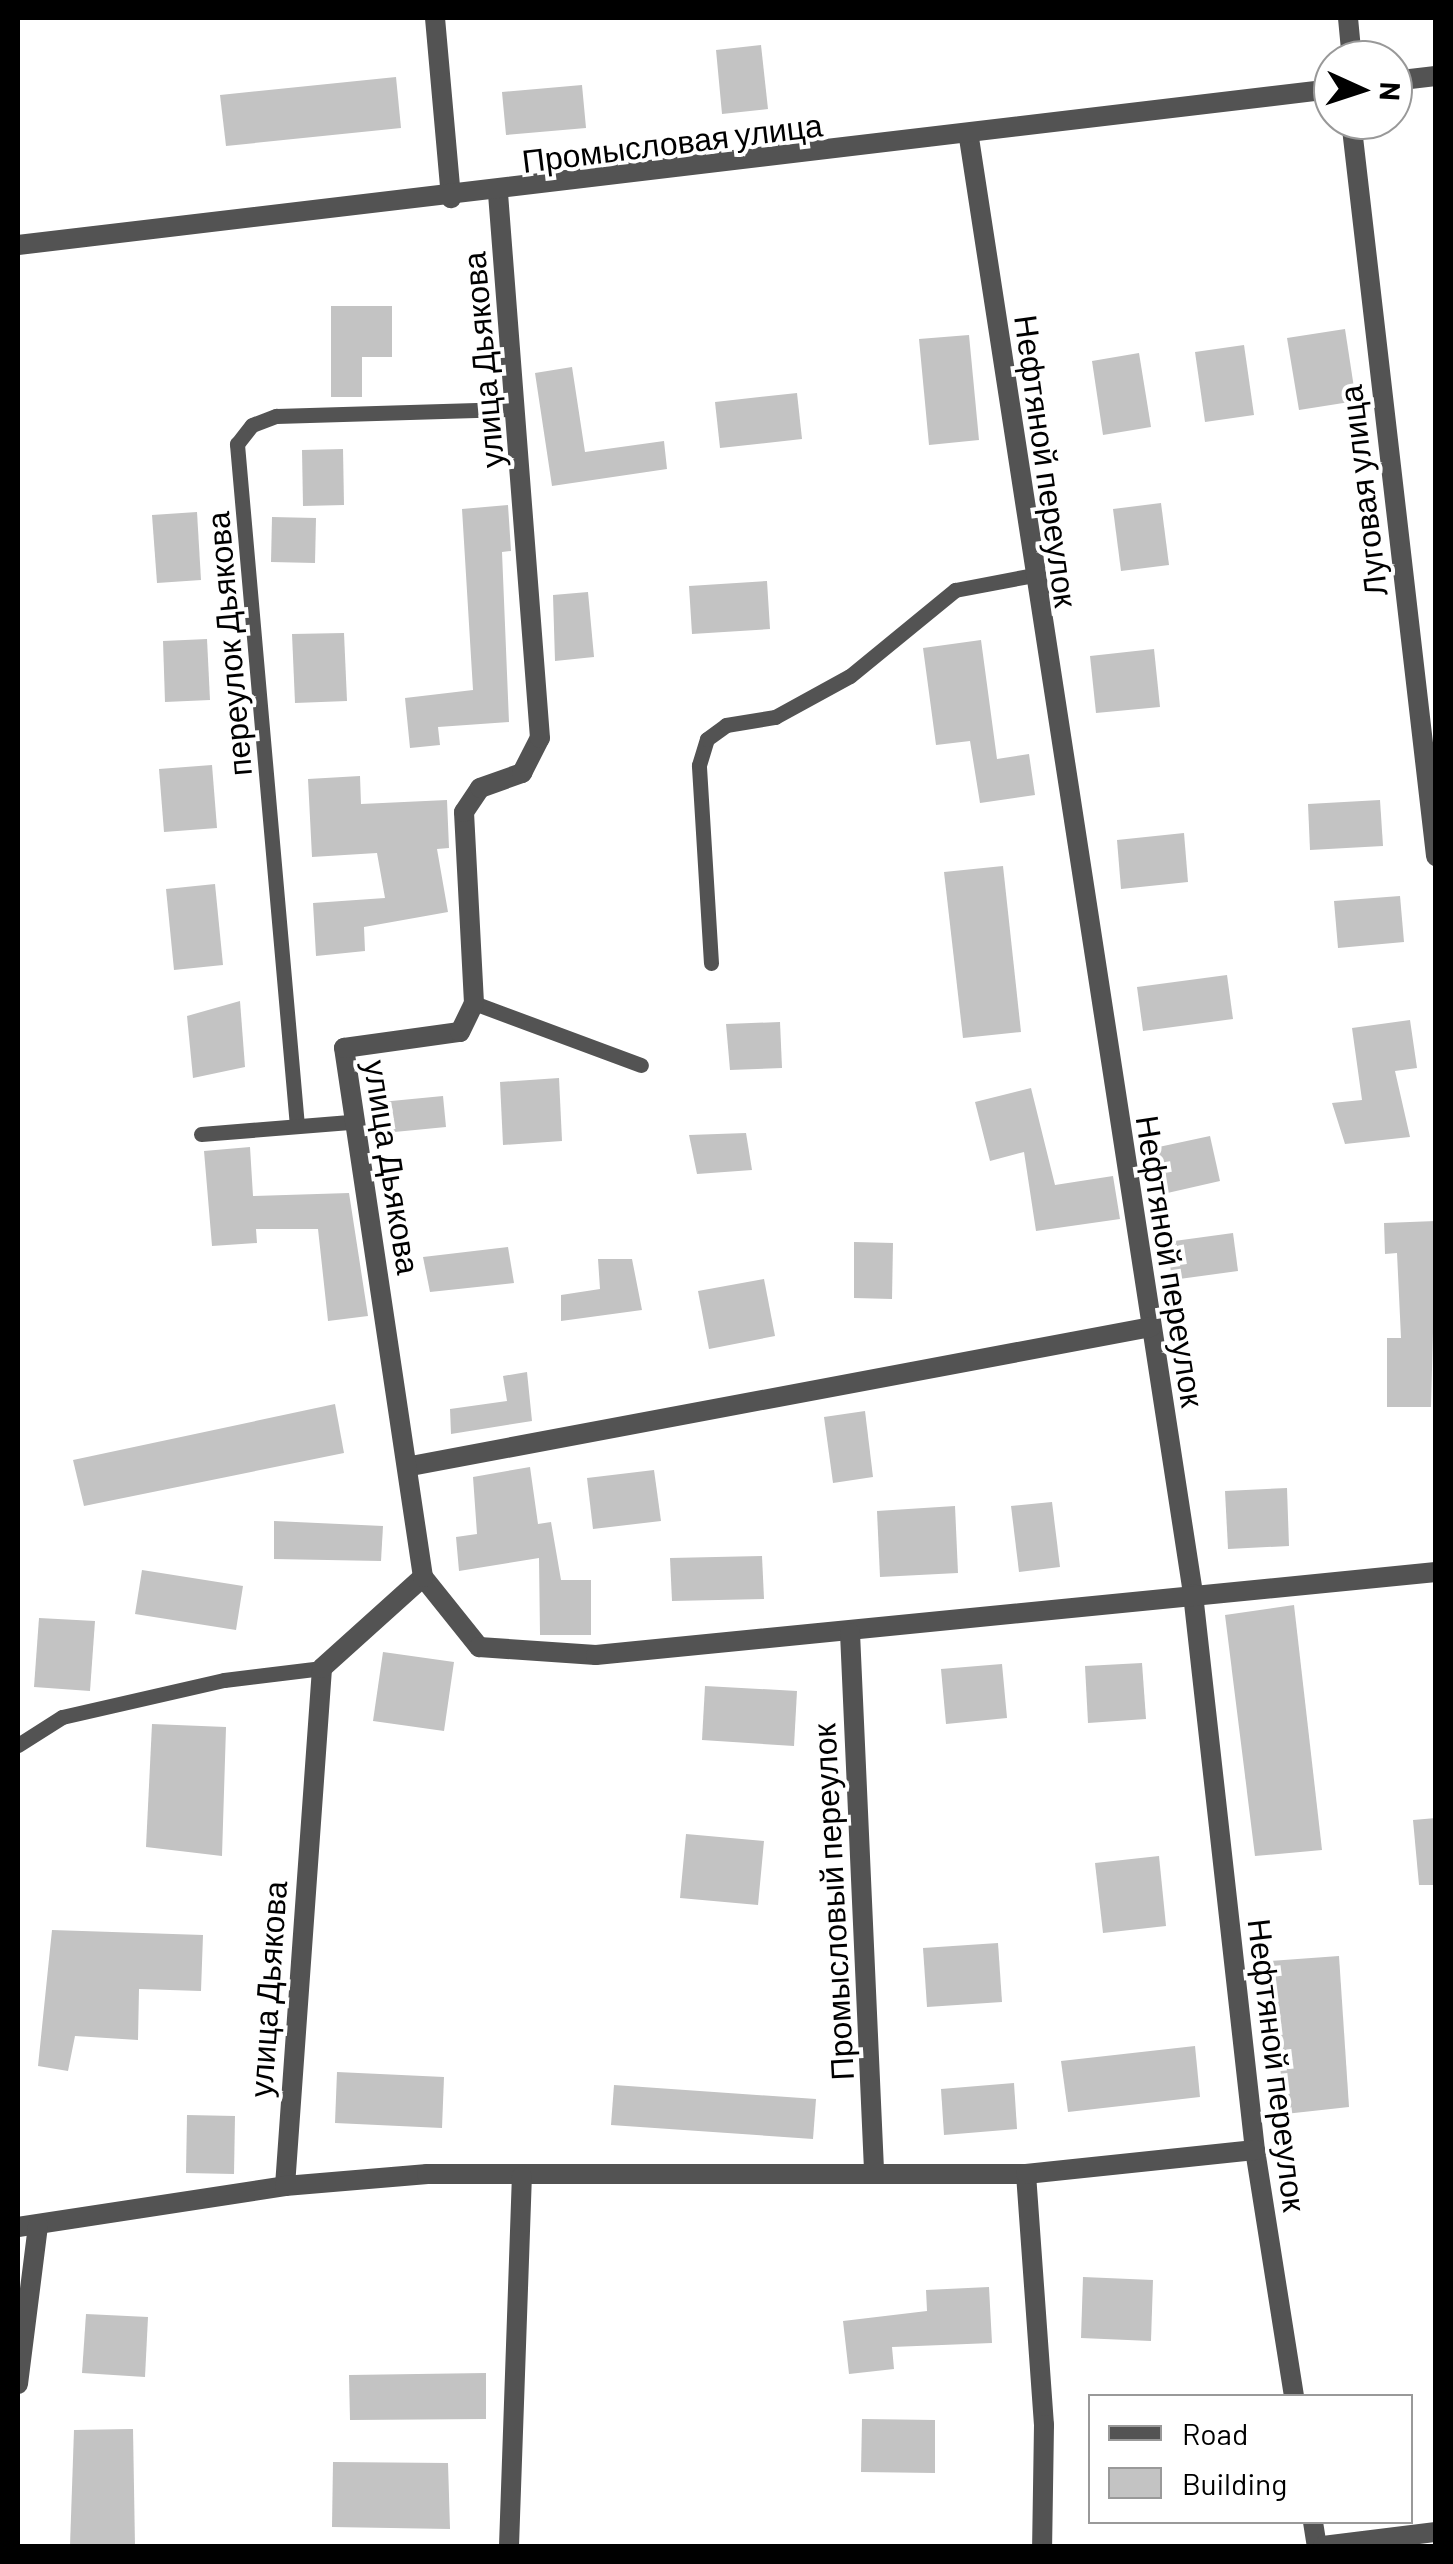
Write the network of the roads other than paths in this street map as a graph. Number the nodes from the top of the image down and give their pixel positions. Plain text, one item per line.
1 (435, 18) edge
2 (1313, 92) edge
3 (969, 138) junction
4 (1353, 140) edge
5 (498, 193) junction
6 (451, 198) junction
7 (18, 245) edge
8 (515, 409) junction
9 (1034, 575) junction
10 (1436, 856) edge
11 (711, 963) dead end
12 (474, 1002) junction
13 (641, 1065) dead end
14 (350, 1122) junction
15 (298, 1126) junction
16 (200, 1134) dead end
17 (1150, 1327) junction
18 (411, 1466) junction
19 (1436, 1572) edge
20 (423, 1577) junction
21 (1193, 1594) junction
22 (850, 1633) junction
23 (322, 1668) junction
24 (18, 1745) edge
25 (1255, 2150) junction
26 (874, 2168) junction
27 (1026, 2174) junction
28 (522, 2176) junction
29 (285, 2186) junction
30 (28, 2226) edge
31 (18, 2384) edge
32 (1294, 2394) edge
33 (1436, 2532) edge
34 (509, 2546) edge
35 (1042, 2546) edge
36 (1320, 2546) edge

1 - 6 street
2 - 3 street, Промысловая улица
3 - 5 street, Промысловая улица
3 - 9 street, Нефтяной переулок
4 - 10 street, Луговая улица
5 - 6 street, Промысловая улица
5 - 8 street, улица Дьякова
6 - 7 street, Промысловая улица
8 - 12 street, улица Дьякова
8 - 15 lane, переулок Дьякова
9 - 11 lane
9 - 17 street, Нефтяной переулок
12 - 13 lane
12 - 14 street, улица Дьякова
14 - 15 lane
14 - 18 street, улица Дьякова
15 - 16 lane
17 - 18 street
17 - 21 street, Нефтяной переулок
18 - 20 street, улица Дьякова
19 - 21 street
20 - 22 street
20 - 23 street
21 - 22 street
21 - 25 street, Нефтяной переулок
22 - 26 street, Промысловый переулок
23 - 24 lane
23 - 29 street, улица Дьякова
25 - 27 street
25 - 32 street, Нефтяной переулок
26 - 27 street
26 - 28 street
27 - 35 street
28 - 29 street
28 - 34 street
29 - 30 street
30 - 31 street
33 - 36 street

